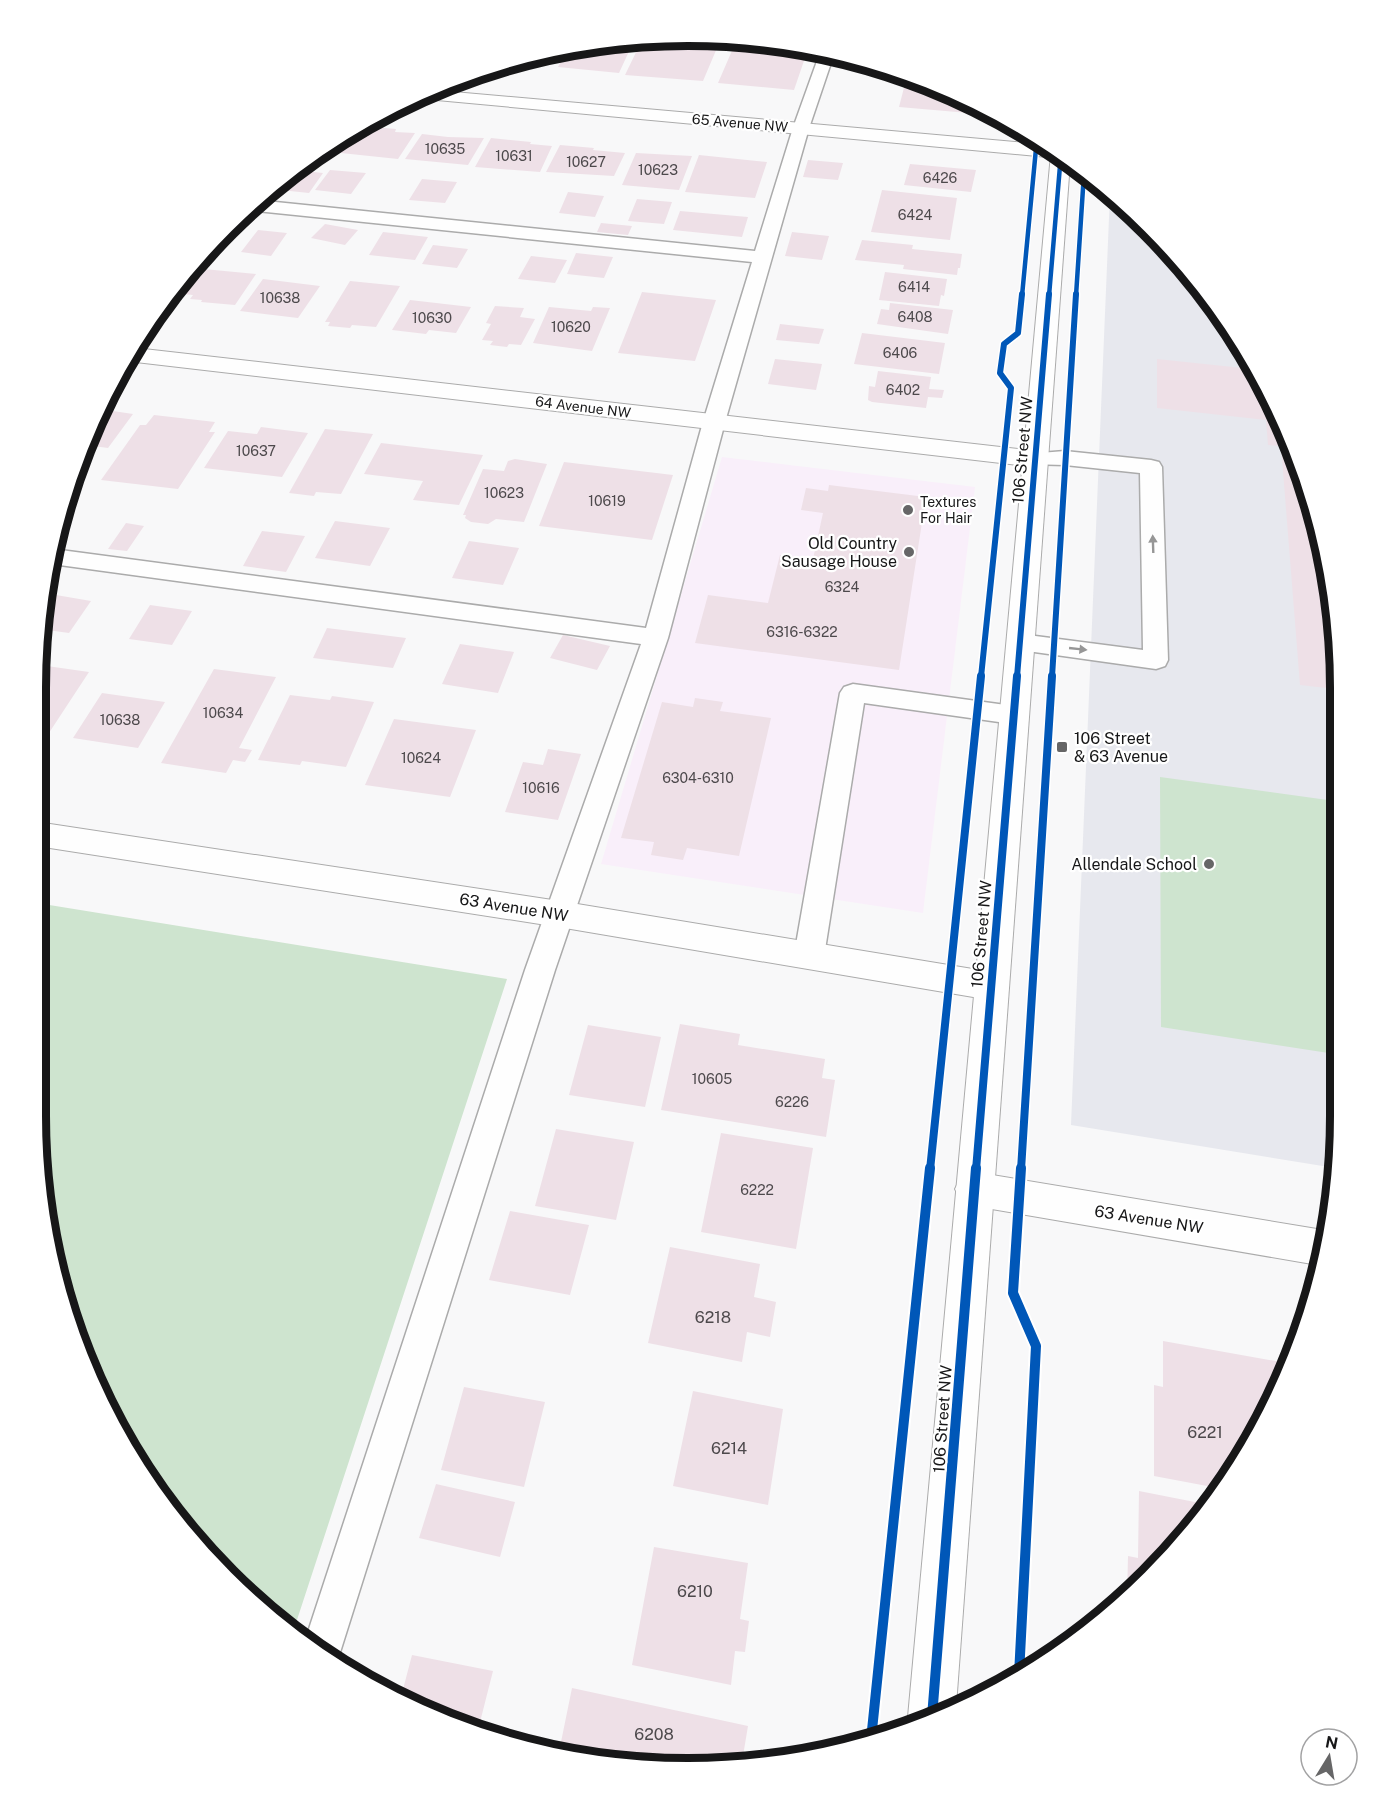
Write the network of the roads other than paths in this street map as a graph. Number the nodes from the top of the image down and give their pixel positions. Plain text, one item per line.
1 (824, 61) edge
2 (441, 96) edge
3 (801, 128) junction
4 (1039, 151) edge
5 (1058, 164) edge
6 (265, 206) edge
7 (764, 258) junction
8 (140, 356) edge
9 (714, 422) junction
10 (1035, 459) junction
11 (60, 557) edge
12 (656, 638) junction
13 (1020, 642) junction
14 (1013, 715) junction
15 (46, 835) edge
16 (559, 914) junction
17 (809, 956) junction
18 (991, 986) junction
19 (974, 1189) junction
20 (1317, 1247) edge
21 (323, 1644) edge
22 (933, 1711) edge

1 - 3 lane
2 - 3 street, 65 Avenue NW
3 - 4 street, 65 Avenue NW
3 - 7 lane
5 - 10 street, 106 Street NW
6 - 7 lane
7 - 9 lane
8 - 9 street, 64 Avenue NW
9 - 10 street, 64 Avenue NW
9 - 12 lane
10 - 13 street, 106 Street NW
13 -> 10 lane
11 - 12 lane
12 - 16 lane
13 - 14 street, 106 Street NW
14 - 17 lane
14 - 18 street, 106 Street NW
15 - 16 street, 63 Avenue NW
16 - 17 street, 63 Avenue NW
16 - 21 lane
17 - 18 street, 63 Avenue NW
18 - 19 street, 106 Street NW
19 - 20 street, 63 Avenue NW
19 - 22 street, 106 Street NW

